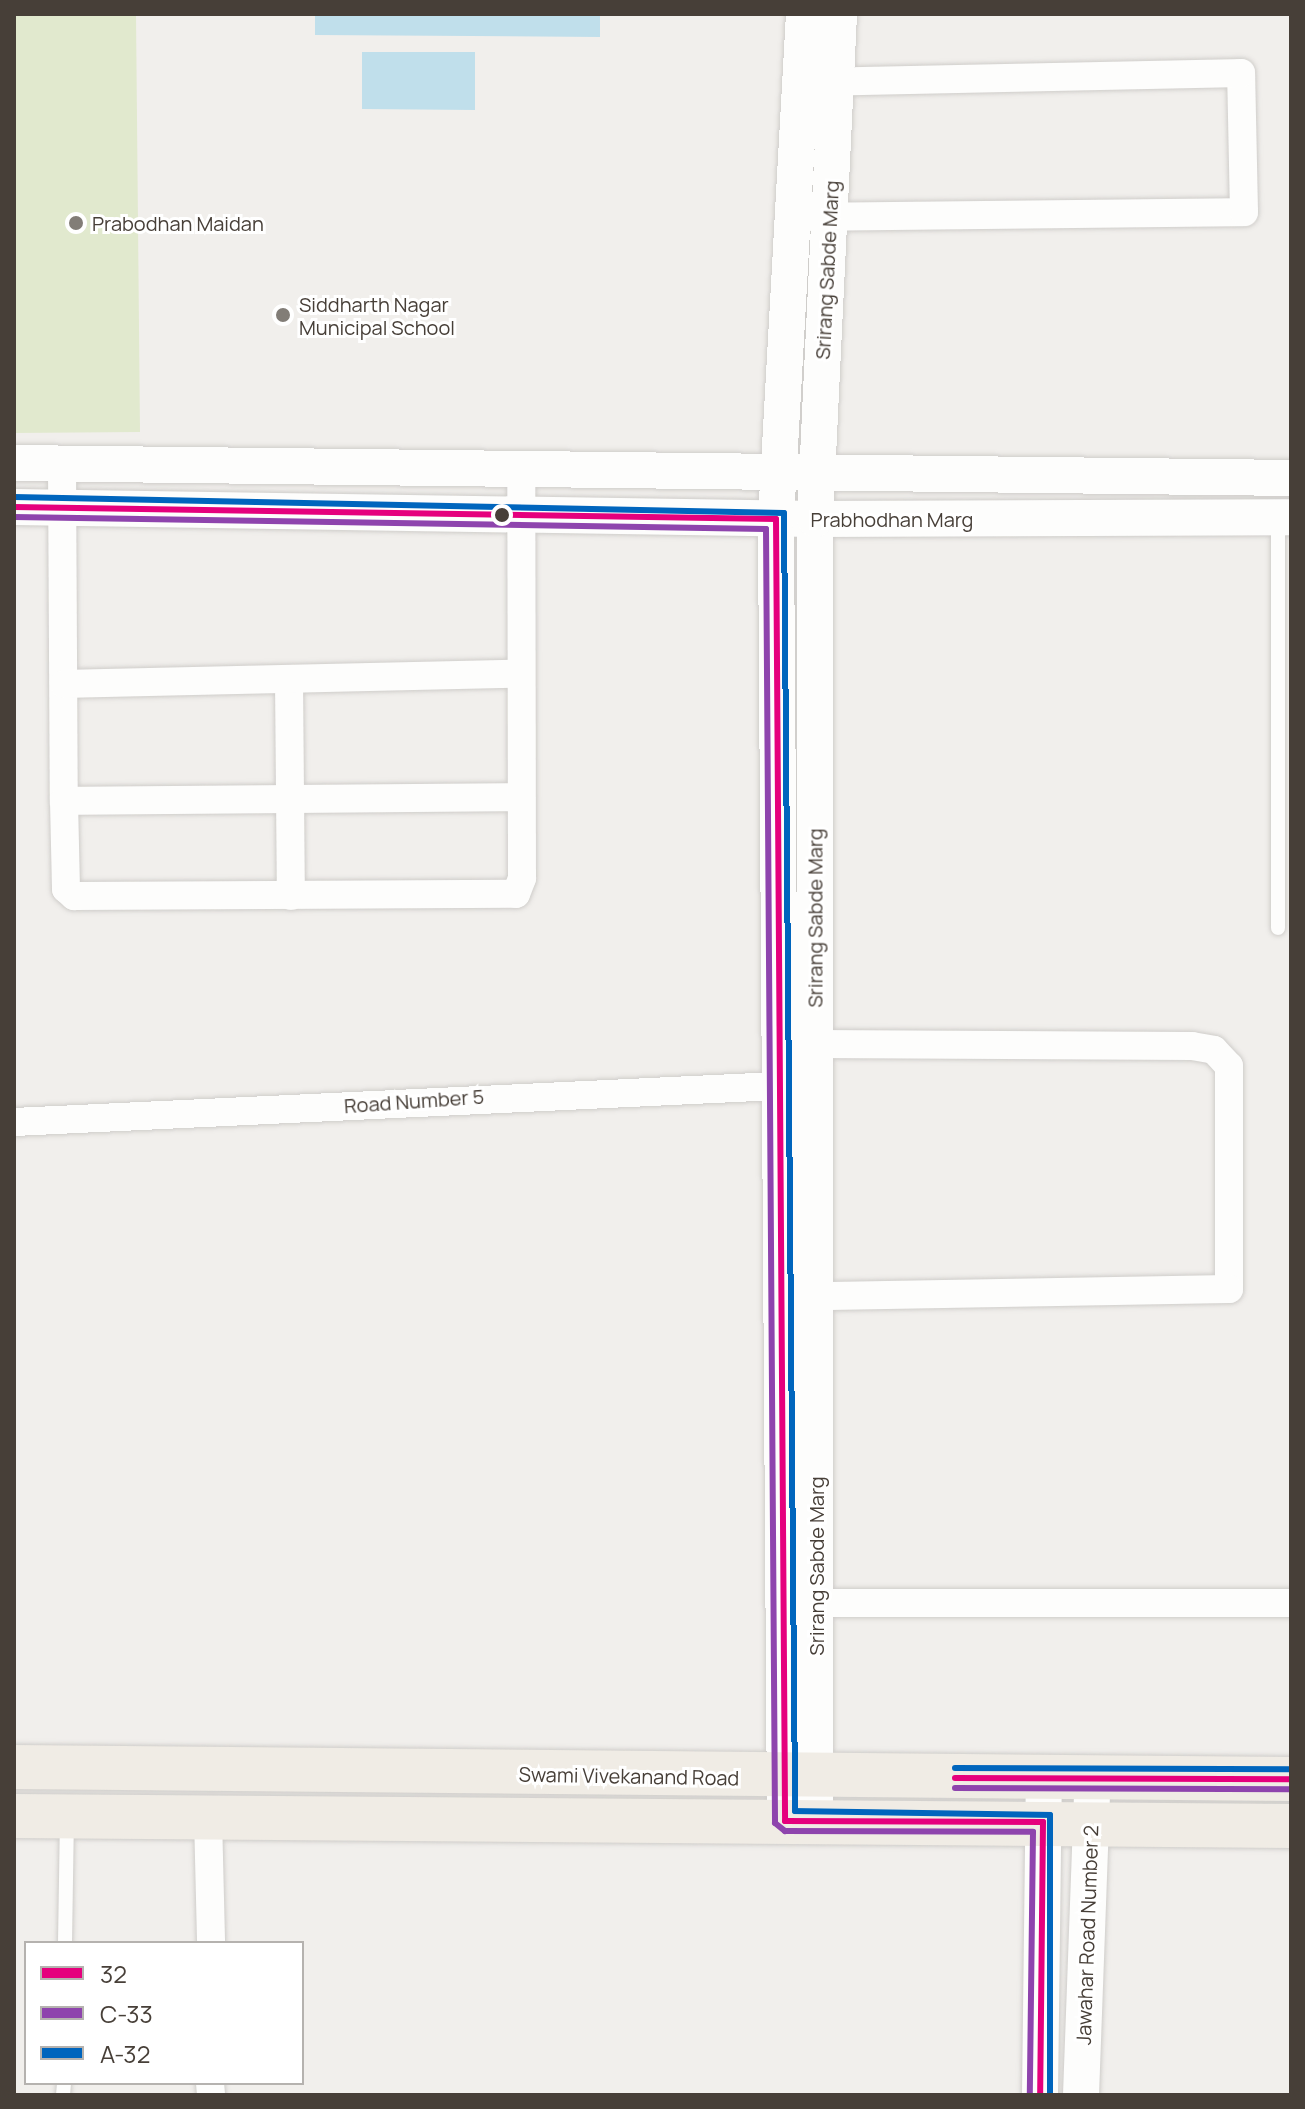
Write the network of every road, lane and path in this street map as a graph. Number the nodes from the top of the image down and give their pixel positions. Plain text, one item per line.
1 (804, 14) edge
2 (839, 14) edge
3 (817, 82) junction
4 (792, 217) junction
5 (829, 217) junction
6 (14, 463) edge
7 (62, 464) junction
8 (194, 465) junction
9 (521, 470) junction
10 (677, 471) junction
11 (777, 472) junction
12 (816, 472) junction
13 (1291, 478) edge
14 (14, 507) edge
15 (62, 508) junction
16 (194, 508) junction
17 (521, 515) junction
18 (676, 517) junction
19 (1285, 517) edge
20 (776, 519) junction
21 (815, 519) junction
22 (521, 674) junction
23 (289, 679) junction
24 (64, 684) junction
25 (521, 797) junction
26 (290, 800) junction
27 (64, 801) junction
28 (291, 896) junction
29 (1278, 928) dead end
30 (815, 1044) junction
31 (798, 1085) junction
32 (14, 1122) edge
33 (815, 1296) junction
34 (816, 1603) junction
35 (1291, 1603) edge
36 (14, 1767) edge
37 (1093, 1775) junction
38 (1044, 1777) junction
39 (801, 1778) junction
40 (1291, 1779) edge
41 (14, 1816) edge
42 (67, 1816) junction
43 (208, 1817) junction
44 (800, 1821) junction
45 (1043, 1822) junction
46 (1092, 1823) junction
47 (1291, 1826) edge
48 (65, 1941) edge
49 (211, 1941) edge
50 (1040, 2095) edge
51 (1081, 2095) edge

1 - 3 street
2 - 3 street, Srirang Sabde Marg
3 - 4 street, Srirang Sabde Marg
3 - 5 street, Srirang Sabde Marg
3 - 5 street
4 - 5 street
4 - 11 street, Srirang Sabde Marg
5 - 12 street, Srirang Sabde Marg
6 - 7 street
7 - 8 street
7 - 15 street
8 - 9 street
8 - 16 street
9 - 10 street
9 - 17 street
10 - 11 street
10 - 18 street
11 - 12 street
11 - 20 street, Srirang Sabde Marg
12 - 13 street
12 - 21 street, Srirang Sabde Marg
14 - 15 street, Prabhodhan Marg
15 - 16 street, Prabhodhan Marg
15 - 24 street
16 - 17 street, Prabhodhan Marg
17 - 18 street, Prabhodhan Marg
17 - 22 street
18 - 20 street, Prabhodhan Marg
19 - 21 street, Prabhodhan Marg
19 - 29 lane
20 - 21 street, Prabhodhan Marg
20 - 31 street, Srirang Sabde Marg
21 - 30 street, Srirang Sabde Marg
22 - 23 street
22 - 25 street
23 - 24 street
23 - 26 street
24 - 27 street
25 - 26 street
25 - 28 street
26 - 27 street
26 - 28 street
27 - 28 street
30 - 31 street, Srirang Sabde Marg
30 - 33 street
31 - 32 street, Road Number 5
31 - 33 street, Srirang Sabde Marg
31 - 39 street, Srirang Sabde Marg
33 - 34 street, Srirang Sabde Marg
34 - 35 street
34 - 39 street, Srirang Sabde Marg
36 - 39 main road, Swami Vivekanand Road
37 - 38 main road, Swami Vivekanand Road
37 - 40 main road, Swami Vivekanand Road
37 - 46 street, Jawahar Road Number 2
38 - 39 main road, Swami Vivekanand Road
38 - 45 street
39 - 44 street, Srirang Sabde Marg
41 - 42 main road
42 - 43 main road
42 - 48 lane
43 - 44 main road
43 - 49 street
44 - 45 main road
45 - 46 main road
45 - 50 street
46 - 47 main road
46 - 51 street, Jawahar Road Number 2

